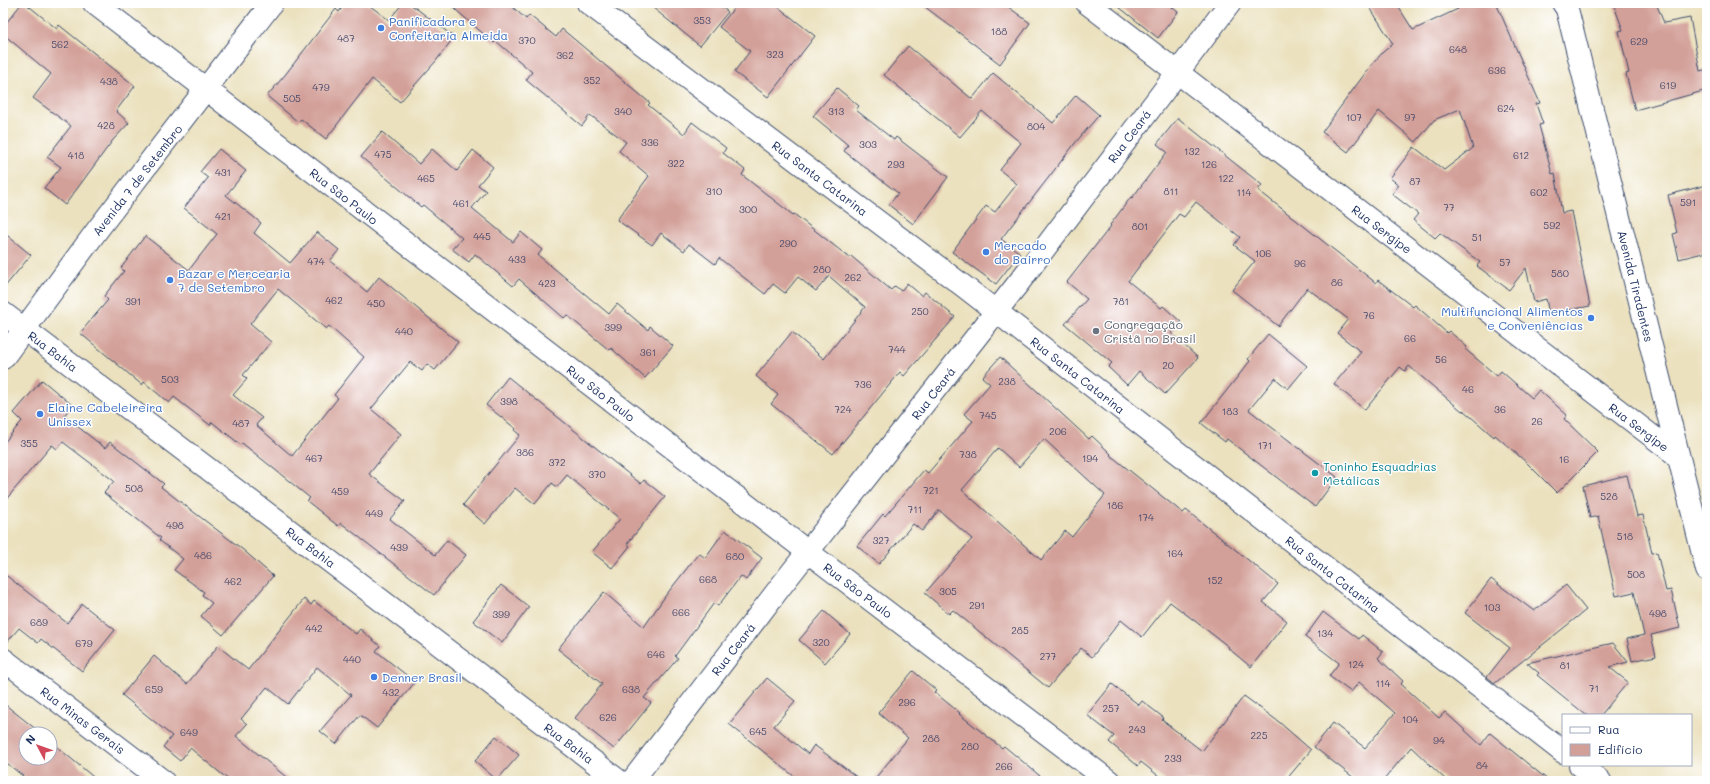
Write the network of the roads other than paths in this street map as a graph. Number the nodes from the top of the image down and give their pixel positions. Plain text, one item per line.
1 (94, 3) edge
2 (272, 3) edge
3 (588, 3) edge
4 (1087, 3) edge
5 (1230, 3) edge
6 (1563, 3) edge
7 (1177, 72) junction
8 (206, 90) junction
9 (996, 312) junction
10 (3, 313) edge
11 (24, 329) junction
12 (3, 358) edge
13 (1678, 456) junction
14 (808, 552) junction
15 (1707, 570) edge
16 (3, 659) edge
17 (1562, 751) edge
18 (1581, 766) edge
19 (163, 781) edge
20 (619, 781) edge
21 (632, 781) edge
22 (1109, 781) edge
23 (1600, 781) edge

1 - 8 street, Rua São Paulo
2 - 8 street, Avenida 7 de Setembro
3 - 9 street, Rua Santa Catarina
4 - 7 street, Rua Sergipe
5 - 7 street, Rua Ceará
6 - 13 street, Avenida Tiradentes
7 - 9 street, Rua Ceará
7 - 13 street, Rua Sergipe
8 - 11 street, Avenida 7 de Setembro
8 - 14 street, Rua São Paulo
9 - 14 street, Rua Ceará
9 - 17 street, Rua Santa Catarina
10 - 11 street, Rua Bahia
11 - 12 street, Avenida 7 de Setembro
11 - 20 street, Rua Bahia
13 - 15 street, Avenida Tiradentes
14 - 21 street, Rua Ceará
14 - 22 street, Rua São Paulo
16 - 19 street, Rua Minas Gerais
18 - 23 street

